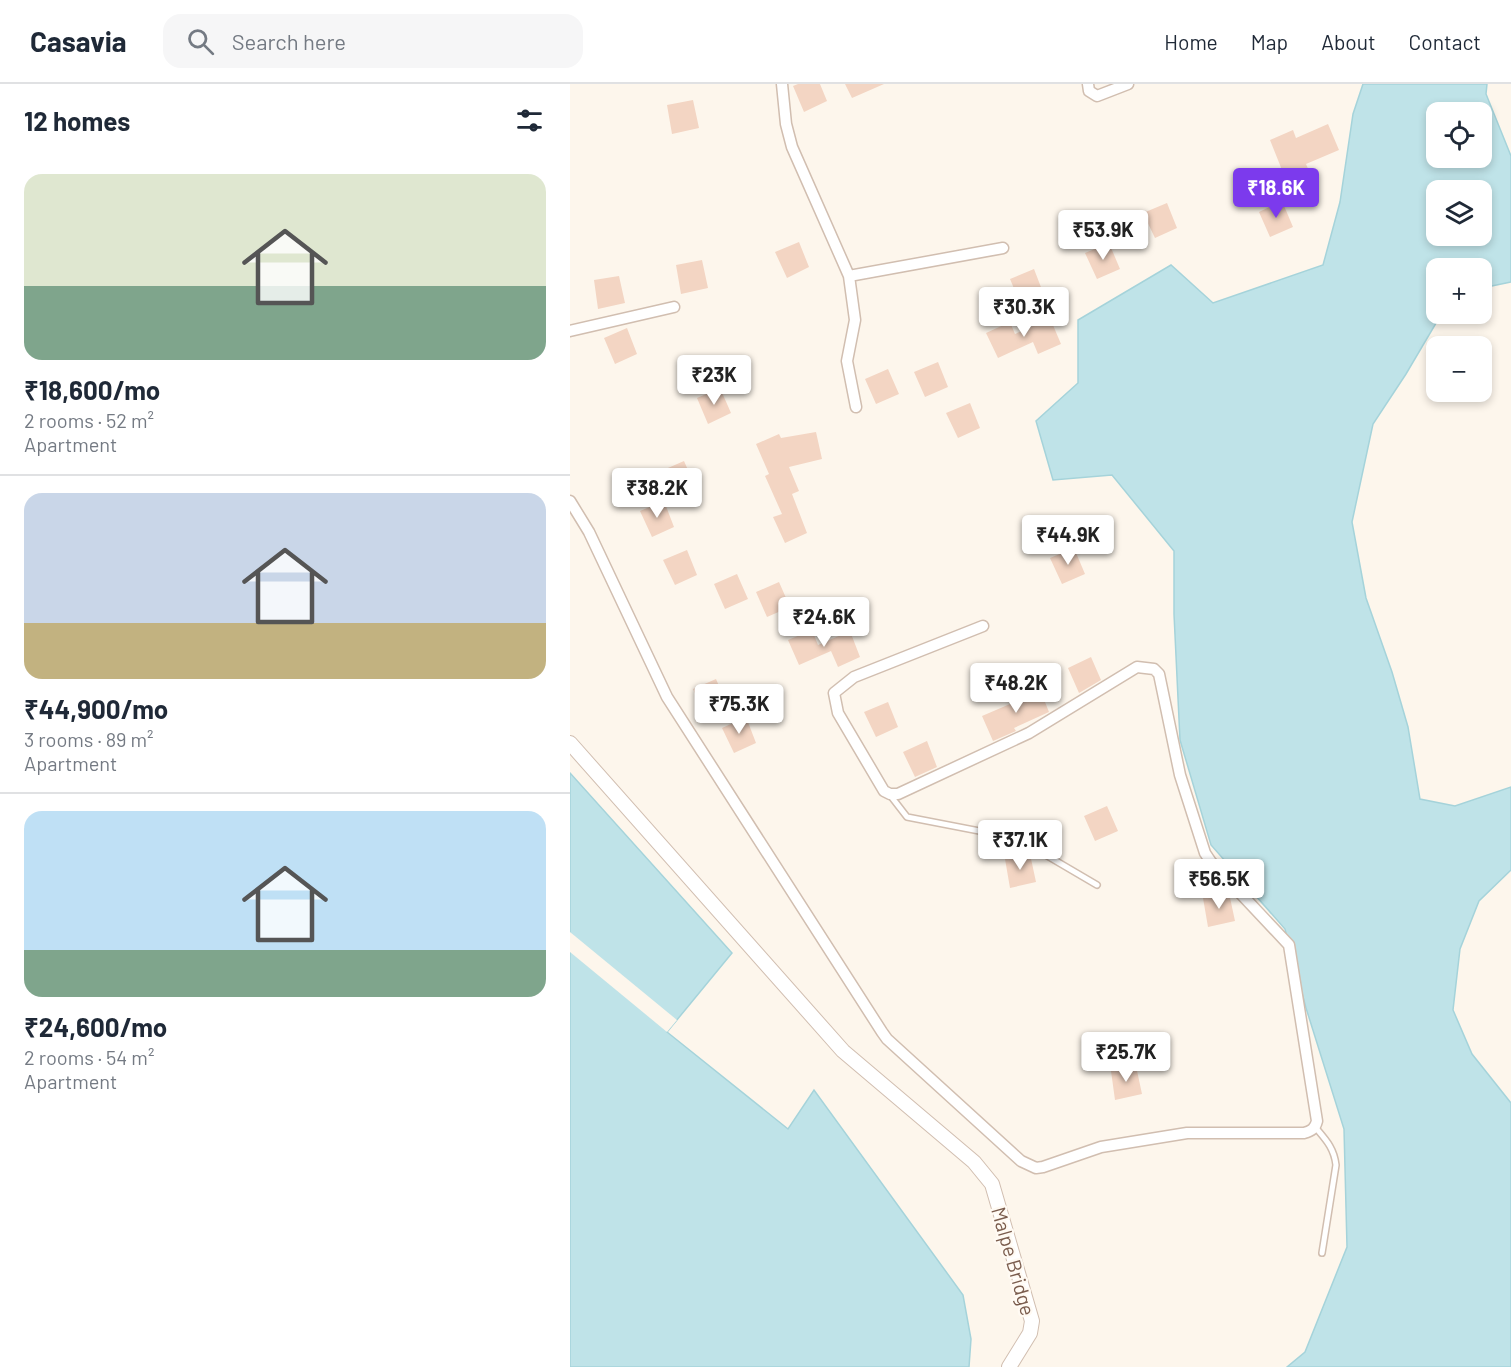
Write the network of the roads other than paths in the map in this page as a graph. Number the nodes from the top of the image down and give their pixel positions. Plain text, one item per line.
1 (782, 84) edge
2 (1088, 84) edge
3 (1128, 84) edge
4 (1003, 248) dead end
5 (849, 276) junction
6 (674, 307) dead end
7 (570, 331) edge
8 (856, 407) dead end
9 (570, 501) edge
10 (983, 626) dead end
11 (570, 743) edge
12 (890, 794) junction
13 (1097, 885) dead end
14 (1315, 1127) junction
15 (1322, 1253) dead end
16 (1008, 1367) edge

1 - 5 street
2 - 3 street
4 - 5 street
5 - 8 street
6 - 7 street
9 - 14 street
10 - 12 street
11 - 16 street, Malpe Bridge
12 - 13 lane
12 - 14 street
14 - 15 lane

